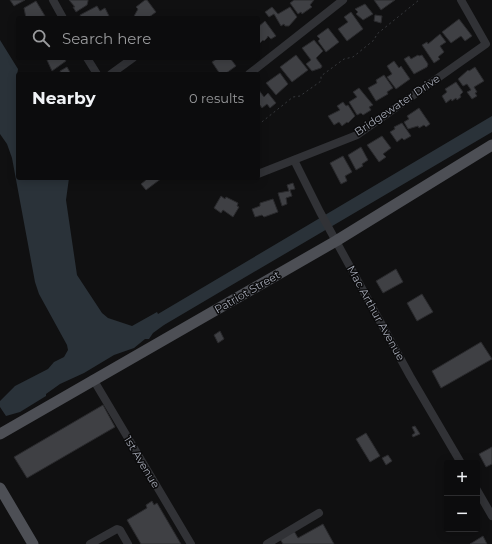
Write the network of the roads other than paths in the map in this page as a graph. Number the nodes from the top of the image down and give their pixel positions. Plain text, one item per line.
1 (53, 0) edge
2 (343, 0) edge
3 (461, 0) edge
4 (62, 16) edge
5 (88, 60) edge
6 (130, 60) edge
7 (96, 72) edge
8 (114, 72) edge
9 (252, 72) edge
10 (492, 145) edge
11 (294, 160) junction
12 (260, 173) edge
13 (334, 236) junction
14 (94, 380) junction
15 (0, 434) edge
16 (459, 460) edge
17 (0, 488) edge
18 (480, 495) edge
19 (320, 513) dead end
20 (492, 516) edge
21 (33, 544) edge
22 (90, 544) edge
23 (128, 544) edge
24 (191, 544) edge
25 (267, 544) edge

1 - 4 street
2 - 9 street
3 - 11 street, Bridgewater Drive
5 - 7 street
6 - 8 street
10 - 13 main road, Patriot Street
11 - 12 street, Bridgewater Drive
11 - 13 street, Mac Arthur Avenue
13 - 14 main road, Patriot Street
13 - 16 street, Mac Arthur Avenue
14 - 15 main road, Patriot Street
14 - 24 street, 1st Avenue
17 - 21 main road
18 - 20 street
19 - 25 street
22 - 23 street

